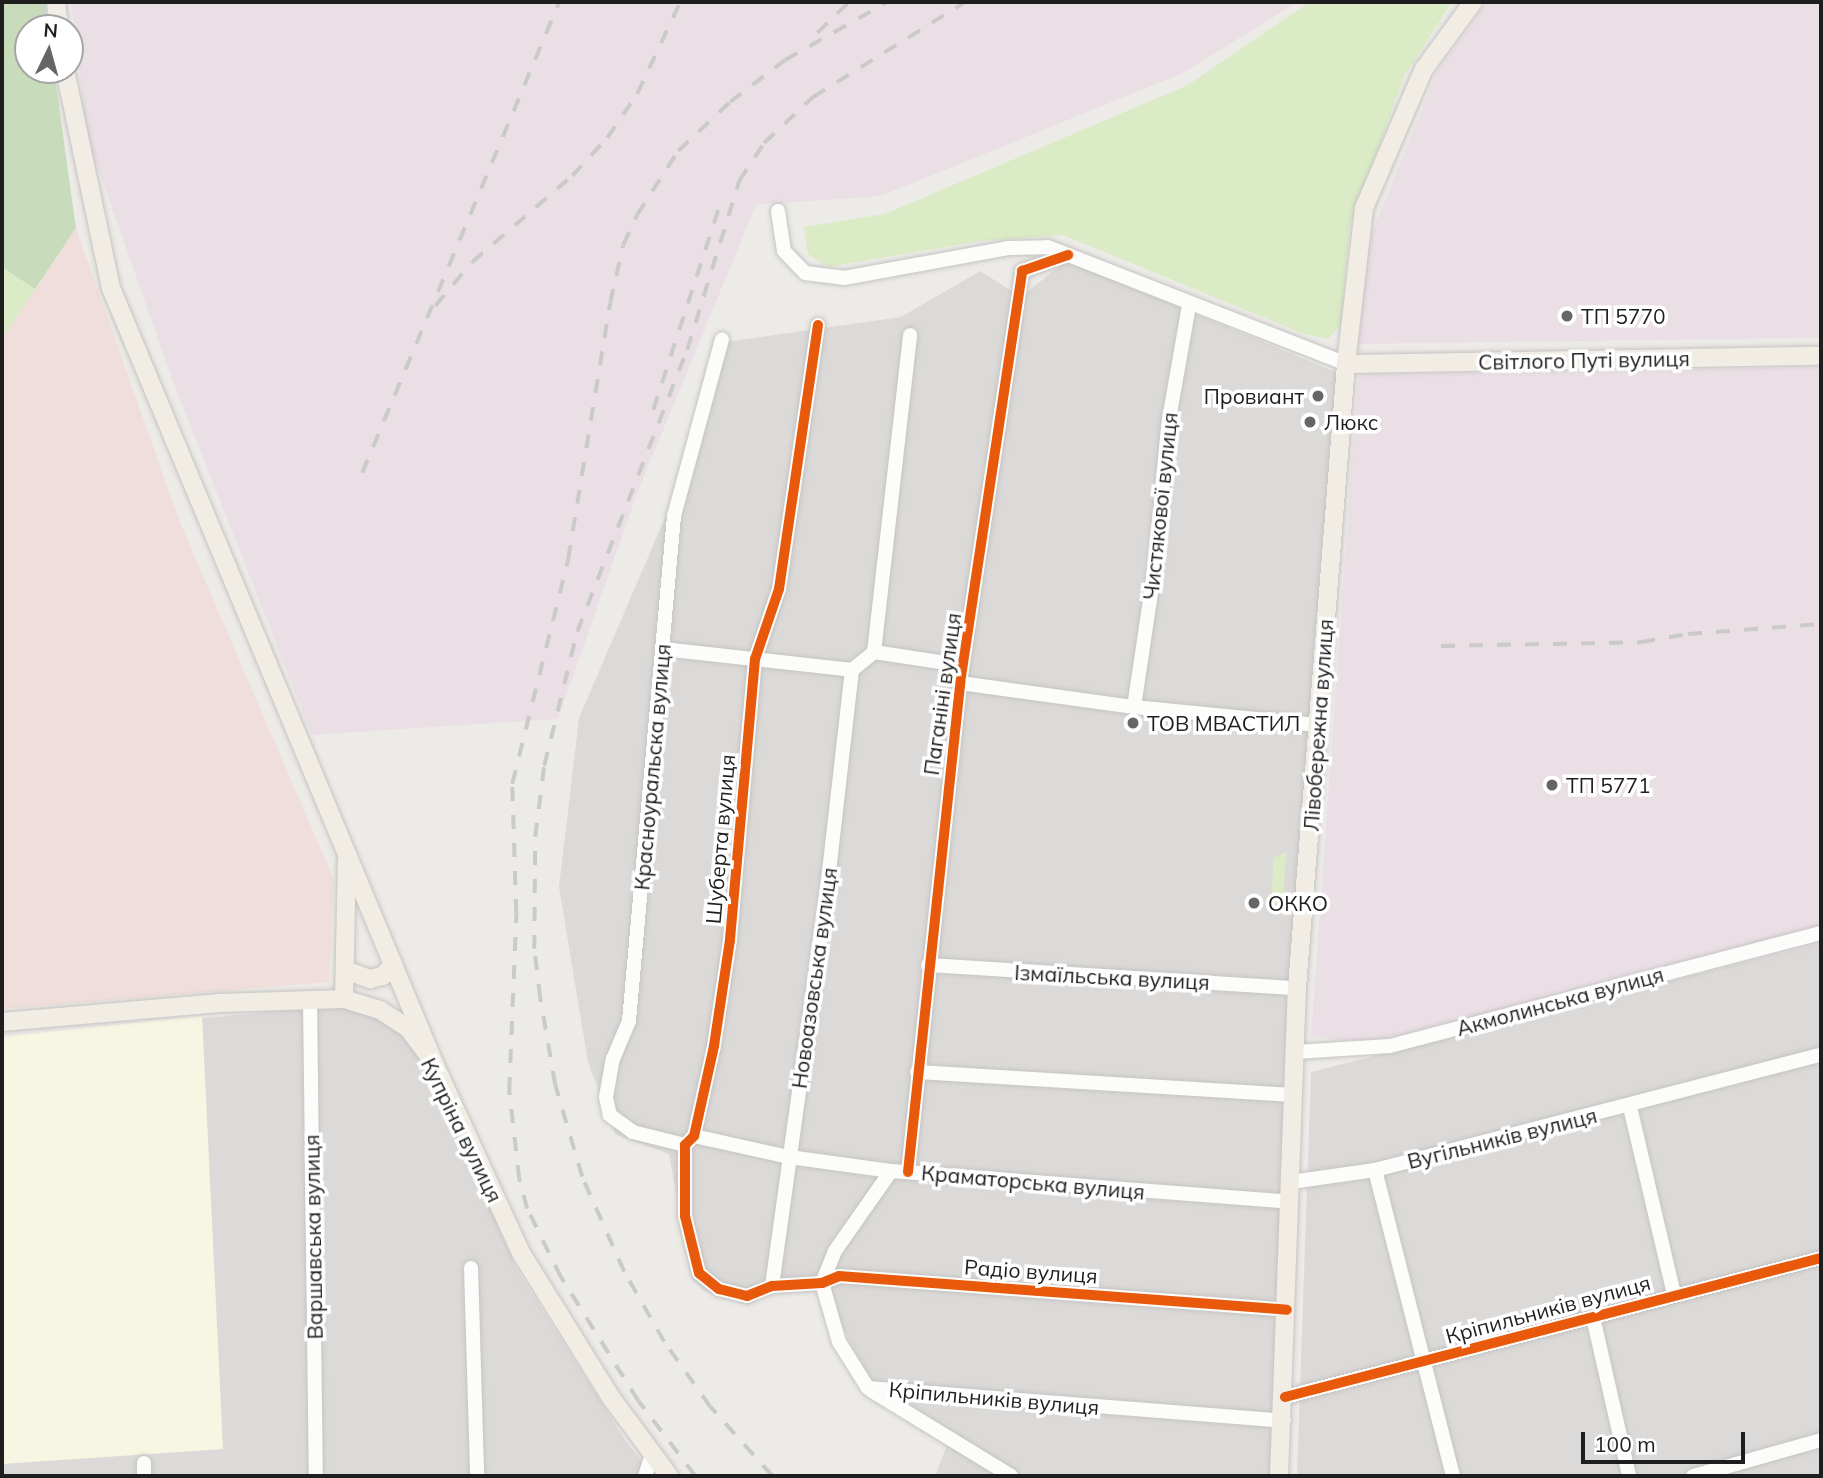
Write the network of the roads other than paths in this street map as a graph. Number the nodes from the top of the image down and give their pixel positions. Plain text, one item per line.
1 (1473, 2) edge
2 (67, 84) edge
3 (778, 211) dead end
4 (1068, 255) junction
5 (1189, 306) junction
6 (818, 325) dead end
7 (910, 335) dead end
8 (722, 338) dead end
9 (1821, 356) edge
10 (1346, 364) junction
11 (663, 649) junction
12 (874, 652) junction
13 (755, 659) junction
14 (852, 670) junction
15 (960, 683) junction
16 (1134, 707) junction
17 (1317, 725) junction
18 (347, 853) junction
19 (1821, 933) edge
20 (393, 964) junction
21 (928, 965) junction
22 (345, 970) junction
23 (1297, 988) junction
24 (310, 999) junction
25 (344, 999) junction
26 (2, 1022) edge
27 (1295, 1052) junction
28 (1821, 1055) edge
29 (434, 1063) junction
30 (917, 1072) junction
31 (1294, 1095) junction
32 (1630, 1107) junction
33 (690, 1141) junction
34 (789, 1157) junction
35 (1375, 1170) junction
36 (891, 1171) junction
37 (908, 1172) junction
38 (1291, 1182) junction
39 (1290, 1202) junction
40 (1821, 1258) edge
41 (471, 1268) dead end
42 (822, 1283) junction
43 (772, 1286) junction
44 (1674, 1295) junction
45 (1287, 1310) junction
46 (1593, 1317) junction
47 (1421, 1363) junction
48 (868, 1388) junction
49 (1285, 1397) junction
50 (1284, 1421) junction
51 (1821, 1440) edge
52 (652, 1454) junction
53 (1720, 1472) edge
54 (316, 1476) edge
55 (477, 1476) edge
56 (645, 1476) edge
57 (669, 1476) edge
58 (1011, 1476) edge
59 (1279, 1476) edge
60 (1453, 1476) edge
61 (1629, 1476) edge
62 (1693, 1476) edge

1 - 10 main road, Лівобережна вулиця
2 - 18 main road
3 - 4 street
4 - 5 street
4 - 15 street, Паганіні вулиця
5 - 10 street
5 - 16 street, Чистякової вулиця
6 - 13 street, Шуберта вулиця
7 - 12 street
8 - 11 street, Красноуральска вулиця
9 - 10 main road, Світлого Путі вулиця
10 - 17 main road, Лівобережна вулиця
11 - 13 street
11 - 33 street, Красноуральска вулиця
12 - 14 street
12 - 15 street
13 - 14 street
13 - 33 street, Шуберта вулиця
14 - 34 street, Новоазовська вулиця
15 - 16 street
15 - 21 street, Паганіні вулиця
16 - 17 street
17 - 23 main road, Лівобережна вулиця
18 - 20 main road
18 - 22 main road
19 - 27 street, Акмолинська вулиця
20 - 22 main road
20 - 29 main road
21 - 23 street, Ізмаїльська вулиця
21 - 30 street, Паганіні вулиця
22 - 25 main road
23 - 27 main road, Лівобережна вулиця
24 - 25 main road, Купріна вулиця
24 - 26 main road, Купріна вулиця
24 - 54 street, Варшавська вулиця
25 - 29 main road, Купріна вулиця
27 - 31 main road, Лівобережна вулиця
28 - 32 street, Вугільників вулиця
29 - 52 main road, Купріна вулиця
30 - 31 street
30 - 37 street, Паганіні вулиця
31 - 38 main road, Лівобережна вулиця
32 - 35 street, Вугільників вулиця
32 - 44 street
33 - 34 street, Краматорська вулиця
33 - 43 street, Шуберта вулиця
34 - 36 street, Краматорська вулиця
34 - 43 street, Новоазовська вулиця
35 - 38 street, Вугільників вулиця
35 - 47 street
36 - 37 street, Краматорська вулиця
36 - 42 street
37 - 39 street, Краматорська вулиця
38 - 39 main road, Лівобережна вулиця
39 - 45 main road, Лівобережна вулиця
40 - 44 street, Кріпильників вулиця
41 - 55 street
42 - 43 street, Радіо вулиця
42 - 45 street, Радіо вулиця
42 - 48 street, Кріпильників вулиця
44 - 46 street, Кріпильників вулиця
45 - 49 main road, Лівобережна вулиця
46 - 47 street, Кріпильників вулиця
46 - 61 street
47 - 49 street, Кріпильників вулиця
47 - 60 street
48 - 50 street, Кріпильників вулиця
48 - 58 street
49 - 50 main road, Лівобережна вулиця
50 - 59 main road, Лівобережна вулиця
51 - 53 street
52 - 56 street
52 - 57 main road, Купріна вулиця
53 - 62 street

